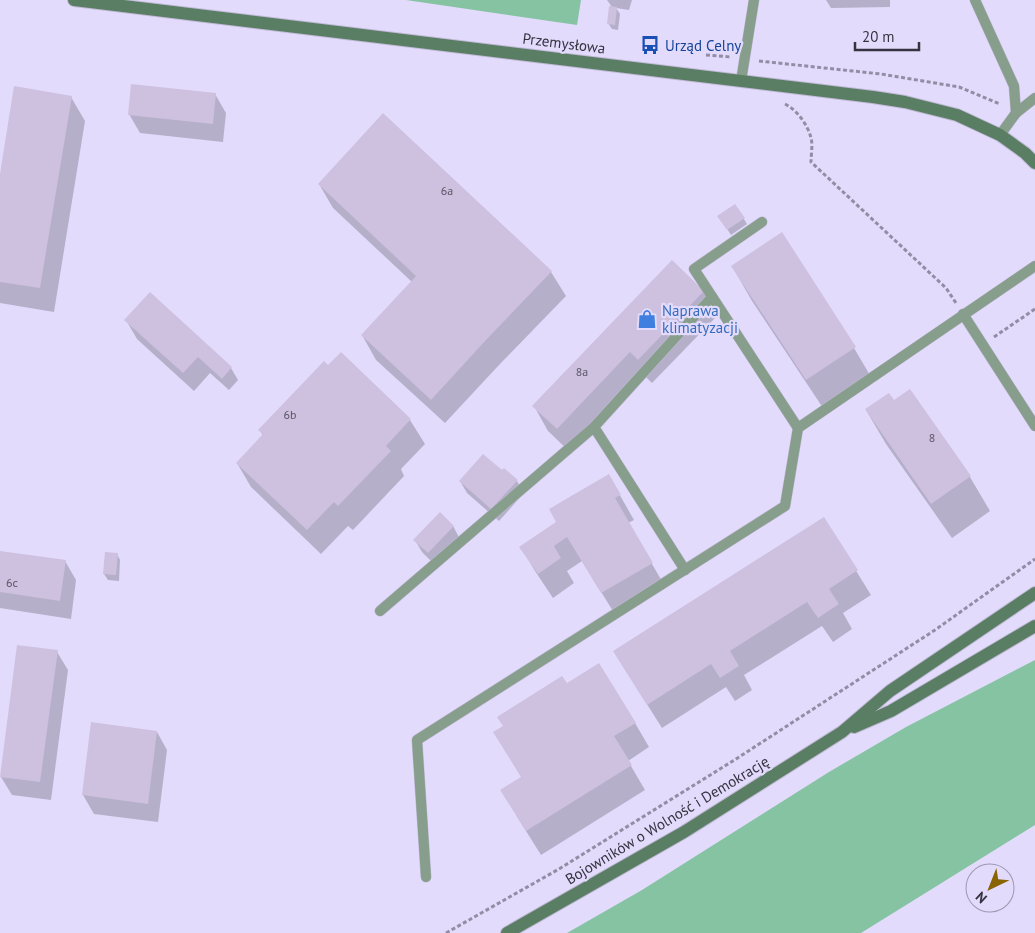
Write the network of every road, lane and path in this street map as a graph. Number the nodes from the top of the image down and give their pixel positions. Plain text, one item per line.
1 (74, 0) edge
2 (754, 0) edge
3 (975, 0) edge
4 (103, 1) edge
5 (741, 80) junction
6 (1035, 98) edge
7 (783, 103) dead end
8 (1016, 113) junction
9 (1000, 135) junction
10 (1035, 163) edge
11 (762, 222) dead end
12 (1035, 266) edge
13 (712, 297) junction
14 (1035, 309) edge
15 (963, 314) junction
16 (983, 345) junction
17 (1035, 426) edge
18 (594, 427) junction
19 (798, 428) junction
20 (1035, 559) edge
21 (685, 570) junction
22 (1035, 593) edge
23 (380, 611) dead end
24 (1035, 626) edge
25 (842, 732) junction
26 (426, 877) dead end
27 (446, 933) edge
28 (507, 933) edge

1 - 4 street, Przemysłowa
2 - 5 lane
3 - 8 lane
4 - 5 street, Przemysłowa
5 - 9 street, Przemysłowa
6 - 8 lane
7 - 15 path
8 - 9 lane
9 - 10 street, Przemysłowa
11 - 13 lane
12 - 15 lane
13 - 18 lane
13 - 19 lane
14 - 16 path
15 - 16 lane
15 - 19 lane
16 - 17 lane
18 - 21 lane
18 - 23 lane
19 - 21 lane
20 - 27 path
21 - 26 lane
22 - 25 street, Bojowników o Wolność i Demokrację
24 - 25 street, Bojowników o Wolność i Demokrację
25 - 28 street, Bojowników o Wolność i Demokrację

